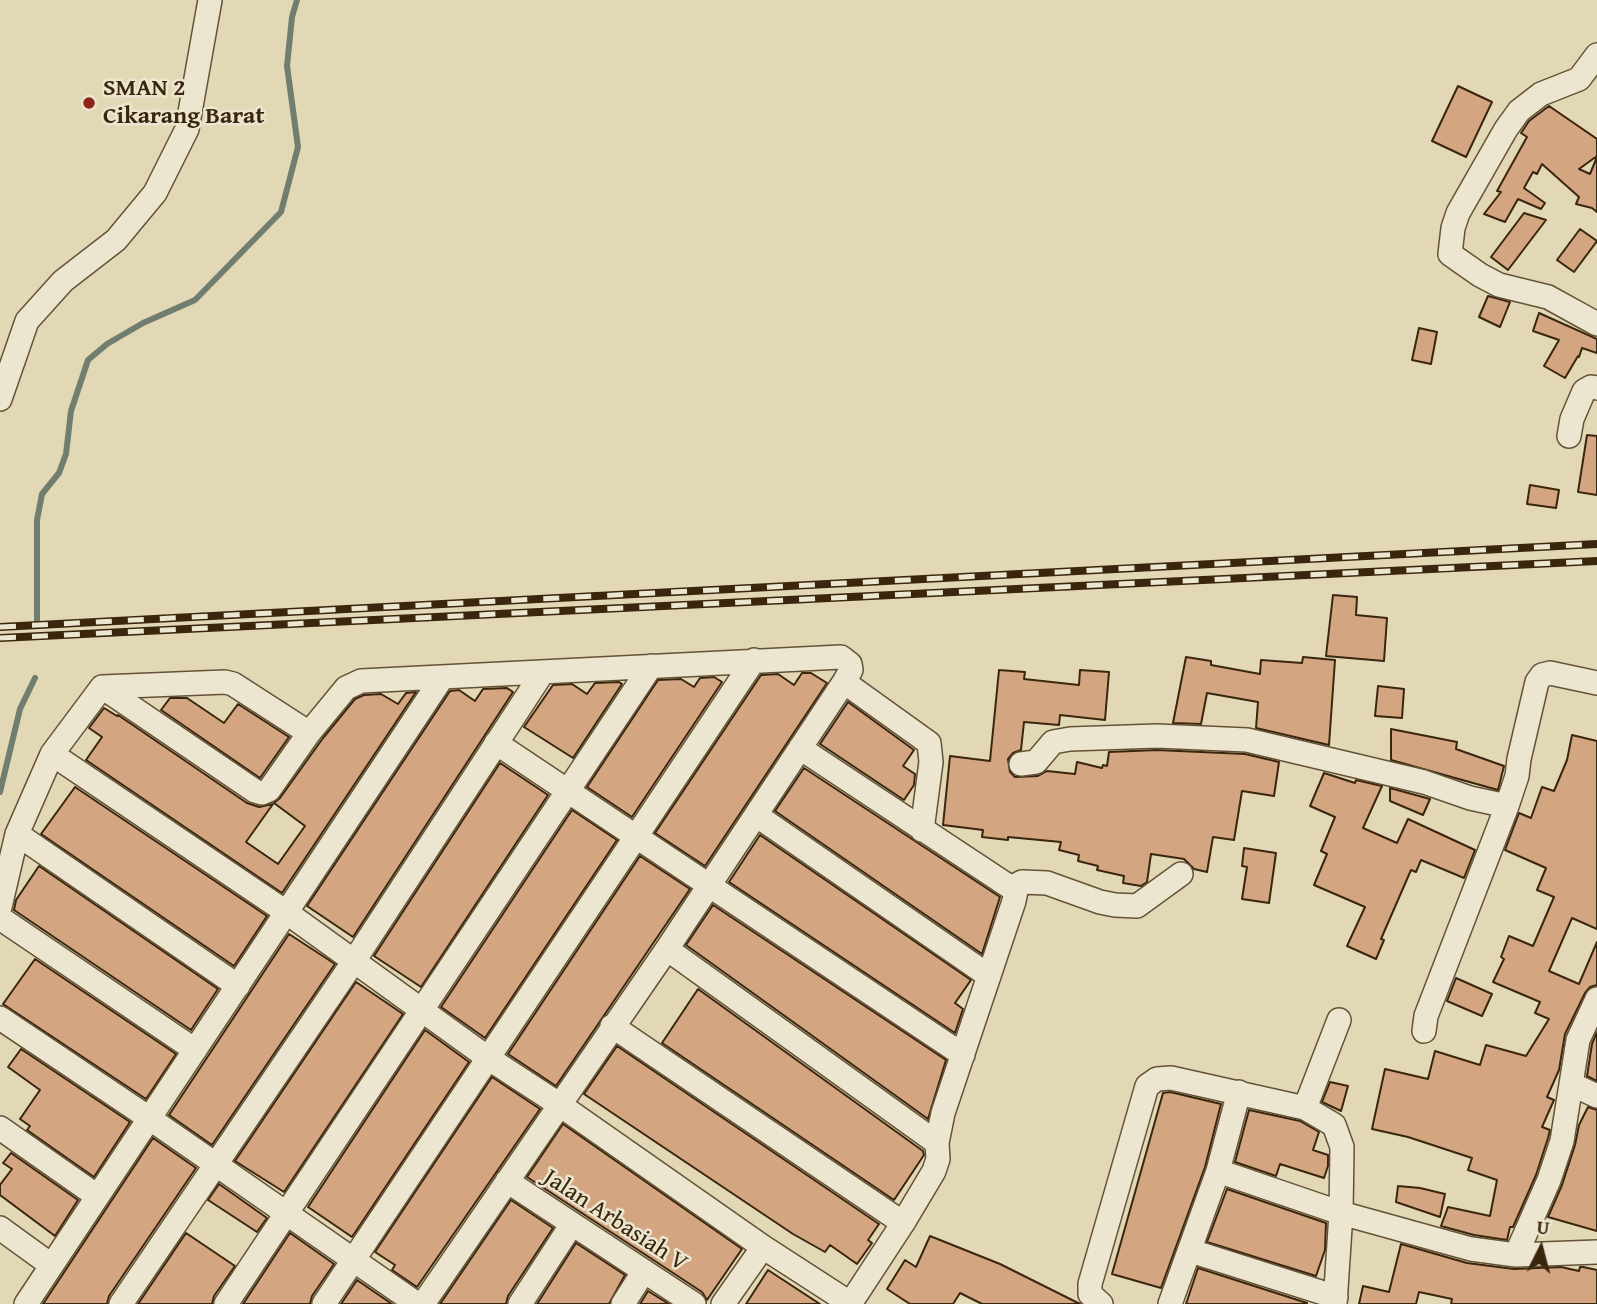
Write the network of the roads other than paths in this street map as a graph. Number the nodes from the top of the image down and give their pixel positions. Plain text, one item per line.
1 (210, 0) edge
2 (1597, 55) edge
3 (1597, 324) edge
4 (1596, 385) edge
5 (0, 398) edge
6 (1569, 436) dead end
7 (754, 660) junction
8 (651, 666) junction
9 (543, 672) junction
10 (442, 678) junction
11 (845, 682) junction
12 (1597, 683) edge
13 (102, 687) junction
14 (309, 733) junction
15 (496, 743) junction
16 (800, 748) junction
17 (52, 754) junction
18 (1021, 764) dead end
19 (569, 791) junction
20 (1507, 806) junction
21 (756, 815) junction
22 (922, 830) junction
23 (17, 834) junction
24 (637, 836) junction
25 (1181, 874) dead end
26 (709, 884) junction
27 (1016, 891) junction
28 (0, 907) edge
29 (286, 912) junction
30 (0, 918) edge
31 (667, 948) junction
32 (354, 961) junction
33 (989, 976) junction
34 (238, 986) junction
35 (1597, 999) edge
36 (422, 1010) junction
37 (0, 1018) edge
38 (1339, 1020) dead end
39 (612, 1026) junction
40 (1424, 1031) dead end
41 (195, 1050) junction
42 (963, 1055) junction
43 (488, 1058) junction
44 (1571, 1084) junction
45 (1239, 1092) junction
46 (1597, 1096) edge
47 (560, 1105) junction
48 (1304, 1108) junction
49 (149, 1118) junction
50 (0, 1128) edge
51 (937, 1143) junction
52 (215, 1164) junction
53 (1218, 1171) junction
54 (507, 1181) junction
55 (97, 1196) junction
56 (1341, 1213) junction
57 (287, 1214) junction
58 (903, 1223) junction
59 (572, 1224) junction
60 (0, 1228) edge
61 (764, 1247) junction
62 (1191, 1251) junction
63 (1597, 1252) edge
64 (1516, 1255) junction
65 (354, 1260) junction
66 (51, 1265) junction
67 (644, 1271) junction
68 (1335, 1301) edge
69 (26, 1304) edge
70 (121, 1304) edge
71 (226, 1304) edge
72 (324, 1304) edge
73 (417, 1304) edge
74 (423, 1304) edge
75 (520, 1304) edge
76 (623, 1304) edge
77 (694, 1304) edge
78 (723, 1304) edge
79 (850, 1304) edge
80 (1101, 1304) edge
81 (1170, 1304) edge

1 - 5 street
2 - 3 street
4 - 6 street
7 - 8 street
7 - 11 street
7 - 24 street
8 - 9 street
8 - 19 street
9 - 10 street
9 - 15 street
10 - 14 street
10 - 29 street
11 - 16 street
11 - 22 street
12 - 20 street
13 - 14 street
13 - 14 street
13 - 17 street
15 - 19 street
15 - 32 street
16 - 21 street
16 - 22 street
17 - 23 street
17 - 29 street
18 - 20 street
19 - 24 street
19 - 36 street
20 - 40 street
21 - 26 street
21 - 33 street
22 - 27 street
23 - 28 street
23 - 34 street
24 - 26 street
24 - 43 street
25 - 27 street
26 - 31 street
26 - 42 street
27 - 33 street
29 - 32 street
29 - 34 street
30 - 41 street
31 - 39 street
31 - 51 street
32 - 36 street
32 - 52 street
33 - 42 street
34 - 41 street
35 - 44 street
36 - 43 street
36 - 57 street
37 - 49 street
38 - 48 street
39 - 47 street
39 - 58 street
41 - 49 street
42 - 51 street
43 - 47 street
43 - 65 street
44 - 46 street
44 - 64 street
45 - 48 street
45 - 53 street
45 - 80 street
47 - 54 street
47 - 61 street
48 - 56 street
49 - 52 street
49 - 55 street
50 - 55 street
51 - 58 street
52 - 57 street
52 - 70 street
53 - 56 street
53 - 62 street
54 - 59 street, Jalan Arbasiah V
54 - 74 street
55 - 66 street
56 - 64 street
56 - 68 street
57 - 65 street
57 - 71 street
58 - 79 street
59 - 67 street, Jalan Arbasiah V
59 - 75 street
60 - 66 street
61 - 78 street
61 - 79 street
62 - 68 street
62 - 81 street
63 - 64 street
65 - 72 street
65 - 73 street
66 - 69 street
67 - 76 street
67 - 77 street, Jalan Arbasiah V

